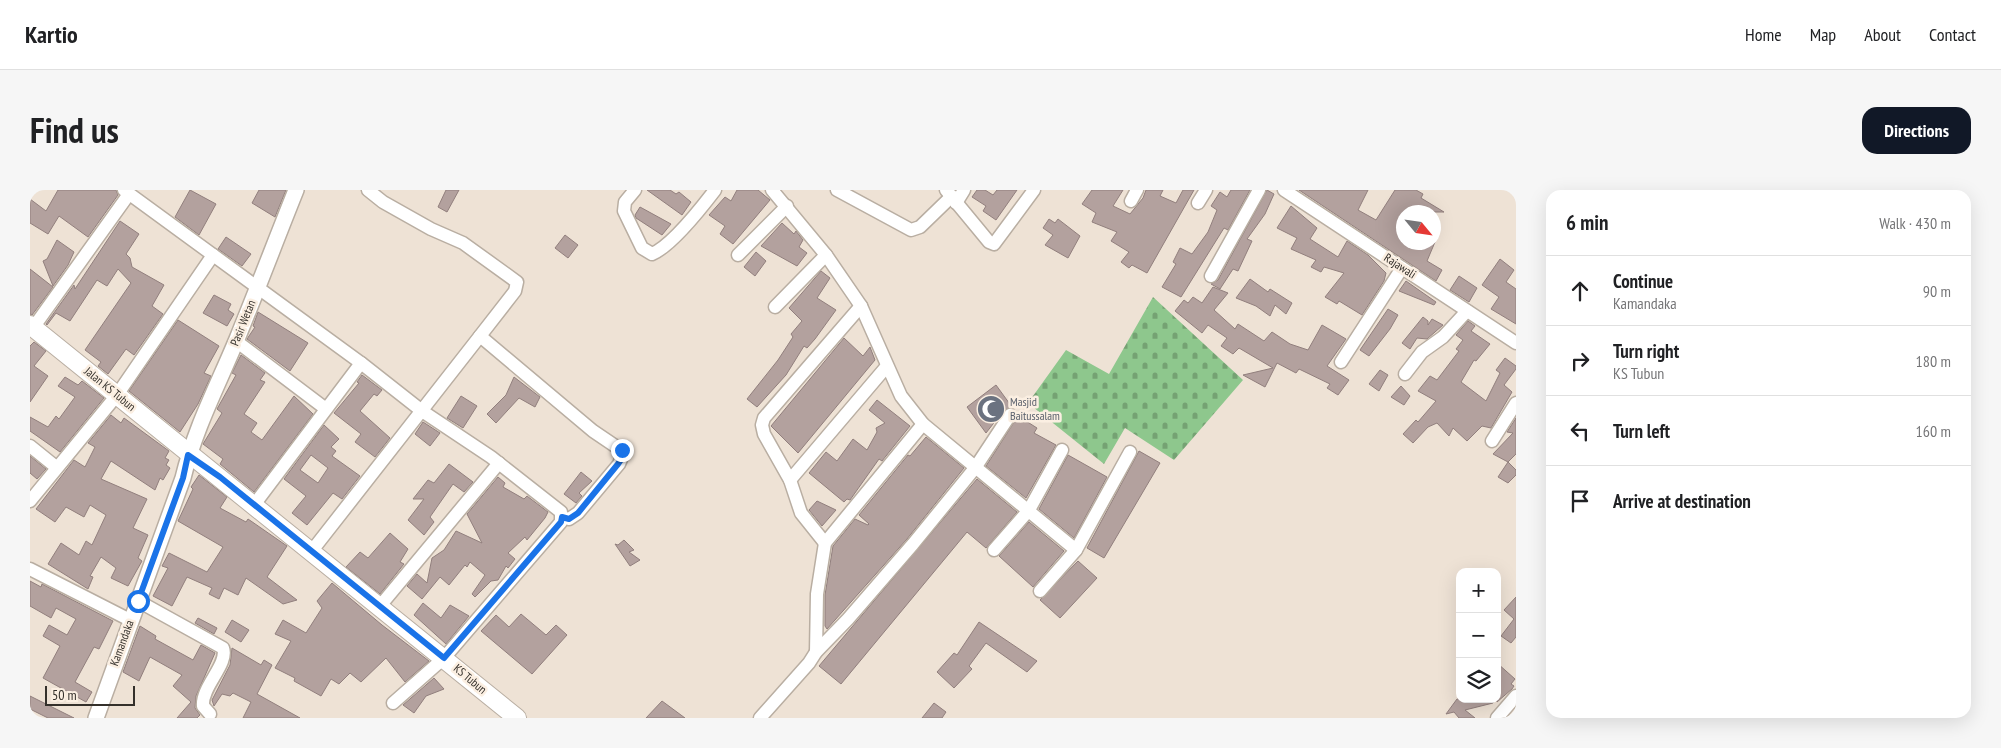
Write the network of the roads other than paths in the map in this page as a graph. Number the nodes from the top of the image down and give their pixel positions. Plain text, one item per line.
1 (296, 190) edge
2 (368, 190) edge
3 (635, 190) edge
4 (715, 190) edge
5 (772, 190) edge
6 (837, 190) edge
7 (964, 190) edge
8 (1034, 190) edge
9 (1206, 190) edge
10 (1259, 190) edge
11 (1284, 190) edge
12 (126, 192) edge
13 (951, 196) edge
14 (1198, 203) dead end
15 (787, 206) junction
16 (213, 255) junction
17 (826, 255) junction
18 (738, 256) dead end
19 (1402, 268) junction
20 (1211, 276) dead end
21 (257, 288) junction
22 (861, 306) junction
23 (775, 307) dead end
24 (1467, 311) junction
25 (32, 326) edge
26 (480, 336) junction
27 (236, 341) junction
28 (1516, 343) edge
29 (1341, 362) dead end
30 (360, 363) junction
31 (888, 366) junction
32 (1405, 374) dead end
33 (117, 395) junction
34 (1516, 403) edge
35 (326, 408) junction
36 (422, 411) junction
37 (1010, 415) dead end
38 (923, 424) junction
39 (1492, 441) dead end
40 (30, 446) edge
41 (1062, 450) dead end
42 (1130, 452) dead end
43 (188, 455) junction
44 (499, 463) junction
45 (56, 467) junction
46 (976, 468) junction
47 (790, 480) junction
48 (30, 501) edge
49 (254, 505) junction
50 (1029, 510) junction
51 (562, 517) junction
52 (825, 543) junction
53 (994, 550) dead end
54 (1076, 550) junction
55 (311, 552) junction
56 (30, 569) edge
57 (1040, 591) dead end
58 (138, 601) junction
59 (380, 606) junction
60 (130, 620) junction
61 (816, 652) junction
62 (444, 658) junction
63 (1516, 696) edge
64 (393, 702) dead end
65 (210, 714) dead end
66 (96, 718) edge
67 (517, 718) edge
68 (760, 718) edge
69 (1497, 718) edge

1 - 21 street, Pasir Wetan
2 - 26 street
3 - 4 street
5 - 15 street
6 - 13 street
7 - 13 street
8 - 13 street
9 - 14 street
10 - 20 street
11 - 19 street, Rajawali
12 - 16 street
12 - 25 street
15 - 17 street
15 - 18 street
16 - 21 street
16 - 33 street
17 - 22 street
17 - 23 street
19 - 24 street, Rajawali
19 - 29 street
21 - 27 street, Pasir Wetan
21 - 30 street
22 - 31 street
22 - 47 street
24 - 28 street, Rajawali
24 - 32 street
25 - 33 main road, Jalan KS Tubun
26 - 36 street
26 - 51 street
27 - 35 street
27 - 43 street, Pasir Wetan
30 - 35 street
30 - 36 street
31 - 38 street
31 - 47 street
33 - 43 main road, Jalan KS Tubun
33 - 45 street
34 - 39 street
35 - 49 street
36 - 44 street
36 - 55 street
37 - 46 street
38 - 46 street
38 - 52 street
40 - 45 street
41 - 50 street
42 - 54 street
43 - 49 main road, KS Tubun
43 - 58 street, Kamandaka
44 - 51 street
44 - 59 street
45 - 48 street
46 - 50 street
46 - 61 street
47 - 52 street
49 - 55 main road, KS Tubun
50 - 53 street
50 - 54 street
51 - 62 street
52 - 61 street
54 - 57 street
55 - 59 main road, KS Tubun
56 - 60 street
58 - 60 street, Kamandaka
58 - 65 street
59 - 62 main road, KS Tubun
60 - 66 street, Kamandaka
61 - 68 street
62 - 64 street
62 - 67 main road, KS Tubun
63 - 69 street

